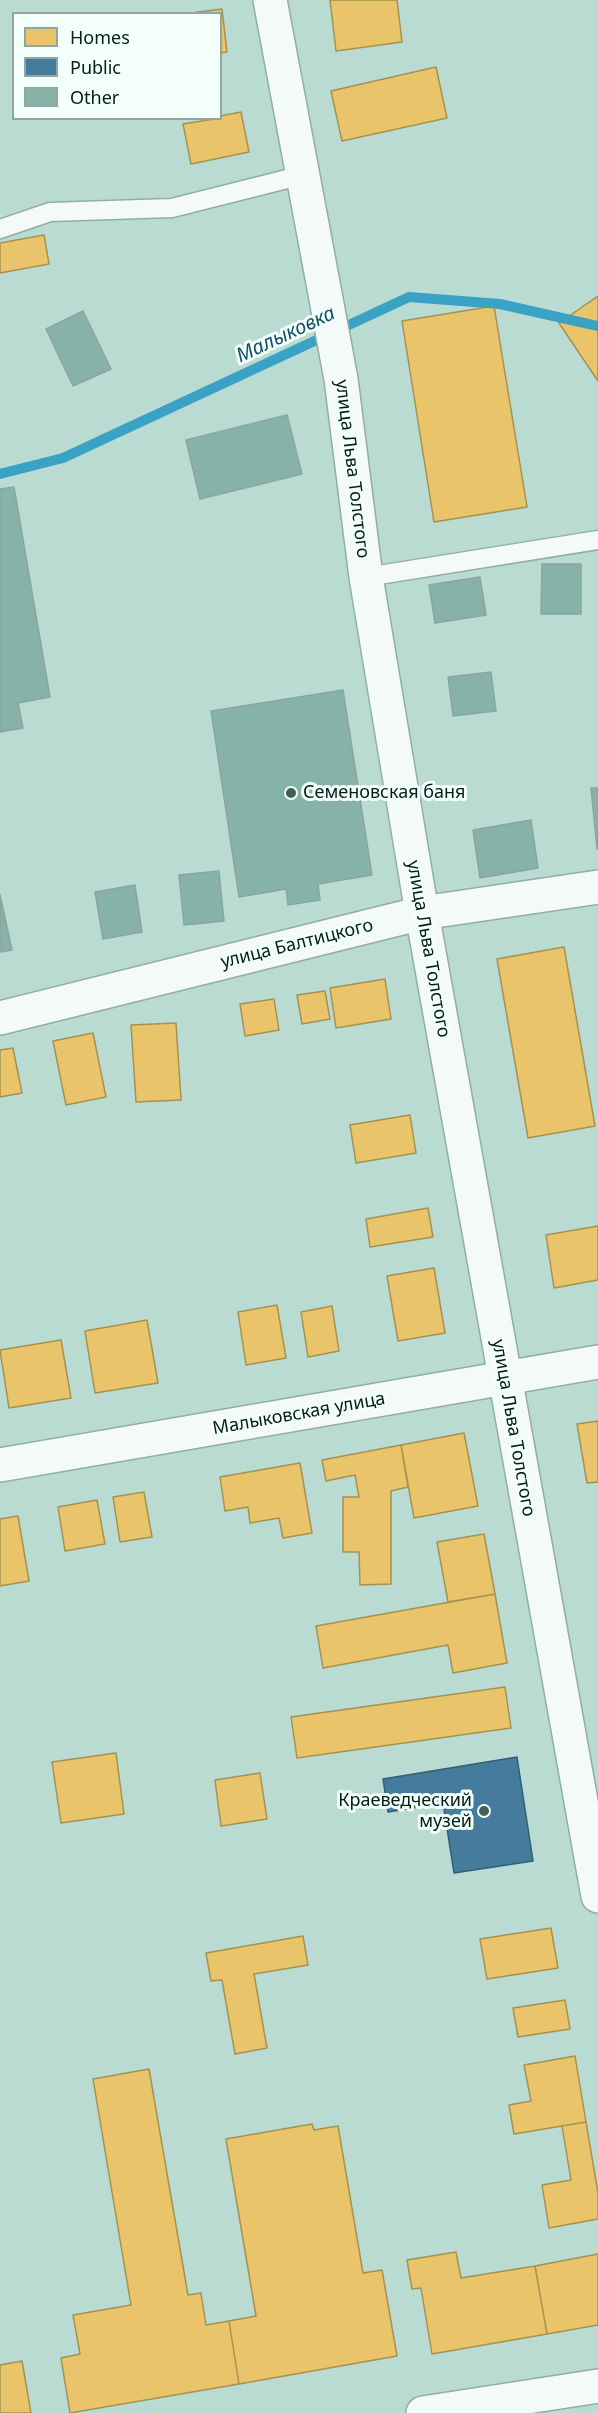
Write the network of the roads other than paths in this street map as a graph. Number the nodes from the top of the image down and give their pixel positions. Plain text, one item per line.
1 (270, 0) edge
2 (303, 175) junction
3 (0, 229) edge
4 (598, 540) edge
5 (366, 577) junction
6 (598, 887) edge
7 (422, 913) junction
8 (0, 1018) edge
9 (598, 1362) edge
10 (504, 1379) junction
11 (0, 1465) edge
12 (598, 1896) edge
13 (598, 2386) edge
14 (423, 2413) edge

1 - 2 street, улица Льва Толстого
2 - 3 lane
2 - 5 street, улица Льва Толстого
4 - 5 lane
5 - 7 street, улица Льва Толстого
6 - 7 street, улица Балтицкого
7 - 8 street, улица Балтицкого
7 - 10 street, улица Льва Толстого
9 - 10 street, Малыковская улица
10 - 11 street, Малыковская улица
10 - 12 street, улица Льва Толстого
13 - 14 street

